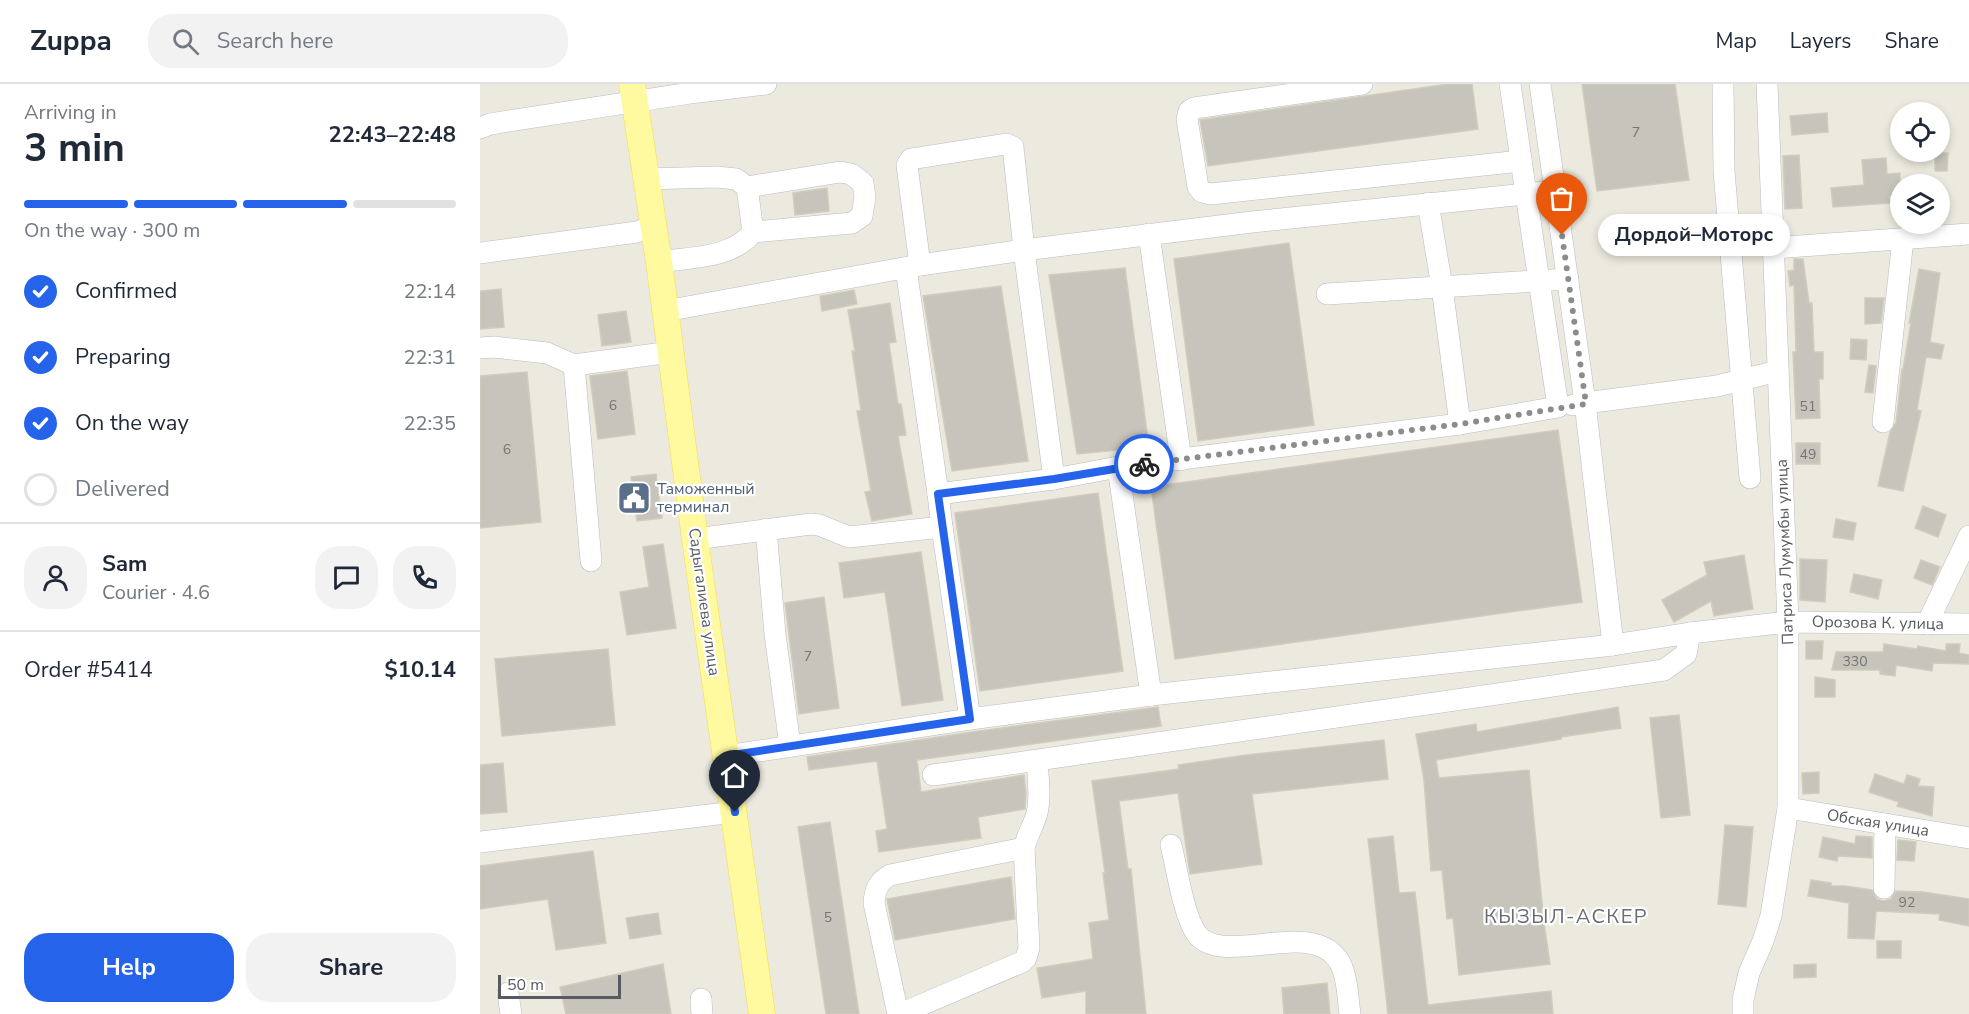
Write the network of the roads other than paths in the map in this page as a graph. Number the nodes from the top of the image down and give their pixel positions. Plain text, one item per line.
1 (766, 84) edge
2 (1362, 84) edge
3 (1510, 84) edge
4 (1540, 84) edge
5 (1723, 84) edge
6 (1767, 84) edge
7 (1255, 92) edge
8 (633, 93) edge
9 (480, 128) edge
10 (1521, 161) junction
11 (646, 179) junction
12 (747, 187) junction
13 (1555, 191) junction
14 (1526, 194) junction
15 (1428, 203) junction
16 (653, 226) junction
17 (753, 232) junction
18 (1149, 234) junction
19 (1969, 234) edge
20 (1903, 239) junction
21 (1773, 248) junction
22 (1024, 250) junction
23 (480, 253) edge
24 (659, 262) junction
25 (913, 267) junction
26 (1568, 279) junction
27 (1538, 282) junction
28 (1442, 287) junction
29 (1327, 294) dead end
30 (665, 311) junction
31 (480, 348) edge
32 (671, 352) junction
33 (574, 365) junction
34 (1778, 371) junction
35 (1742, 381) junction
36 (1586, 404) junction
37 (1557, 407) junction
38 (1883, 422) dead end
39 (1460, 424) junction
40 (1181, 460) junction
41 (1118, 467) junction
42 (1750, 478) dead end
43 (1054, 479) junction
44 (938, 494) junction
45 (942, 527) junction
46 (766, 529) junction
47 (1969, 536) edge
48 (695, 539) junction
49 (591, 561) dead end
50 (1788, 622) junction
51 (1927, 624) junction
52 (1969, 624) edge
53 (1690, 633) junction
54 (1613, 645) junction
55 (1152, 695) junction
56 (970, 719) junction
57 (790, 746) junction
58 (726, 756) junction
59 (1037, 761) junction
60 (933, 775) dead end
61 (1788, 808) junction
62 (735, 812) junction
63 (1885, 824) junction
64 (1969, 838) edge
65 (480, 842) edge
66 (1171, 845) dead end
67 (1024, 848) junction
68 (1884, 888) dead end
69 (508, 993) dead end
70 (512, 1014) edge
71 (762, 1014) edge
72 (899, 1014) edge
73 (1350, 1014) edge
74 (1743, 1014) edge

1 - 8 street
2 - 7 street
3 - 10 street
4 - 13 street
5 - 35 street
6 - 21 street, Патриса Лумумбы улица
7 - 10 street
8 - 9 street
8 - 11 main road, Садыгалиева улица
10 - 14 street
11 - 12 street
11 - 16 main road, Садыгалиева улица
12 - 17 street
12 - 17 street
13 - 14 street
13 - 26 street
14 - 15 street
14 - 27 street
15 - 18 street
15 - 28 street
16 - 23 street
16 - 24 main road, Садыгалиева улица
17 - 24 street
18 - 22 street
18 - 40 street
19 - 20 street
20 - 21 street
20 - 38 street
21 - 34 street, Патриса Лумумбы улица
22 - 25 street
22 - 25 street
22 - 43 street
24 - 30 main road, Садыгалиева улица
25 - 30 street
25 - 44 street
26 - 27 street
26 - 36 street
27 - 28 street
27 - 37 street
28 - 29 street
28 - 39 street
30 - 32 main road, Садыгалиева улица
31 - 33 street
32 - 33 street
32 - 48 main road, Садыгалиева улица
33 - 49 street
34 - 35 street
34 - 50 street, Патриса Лумумбы улица
35 - 36 street
35 - 42 street
36 - 37 street
36 - 54 street
37 - 39 street
39 - 40 street
40 - 41 street
41 - 43 street
41 - 55 street
43 - 44 street
44 - 45 street
45 - 46 street
45 - 56 street
46 - 48 street
46 - 57 street
47 - 51 street
48 - 58 main road, Садыгалиева улица
50 - 51 street, Орозова К. улица
50 - 53 street, Орозова К. улица
50 - 61 street, Патриса Лумумбы улица
51 - 52 street, Орозова К. улица
53 - 54 street, Орозова К. улица
53 - 59 street
54 - 55 street, Орозова К. улица
55 - 56 street, Орозова К. улица
56 - 57 street, Орозова К. улица
57 - 58 street, Орозова К. улица
58 - 62 main road, Садыгалиева улица
59 - 60 street
59 - 67 street
61 - 63 street, Обская улица
61 - 74 street, Патриса Лумумбы улица
62 - 65 street
62 - 71 main road, Садыгалиева улица
63 - 64 street, Обская улица
63 - 68 street
66 - 73 street
67 - 72 street
67 - 72 street
69 - 70 street

